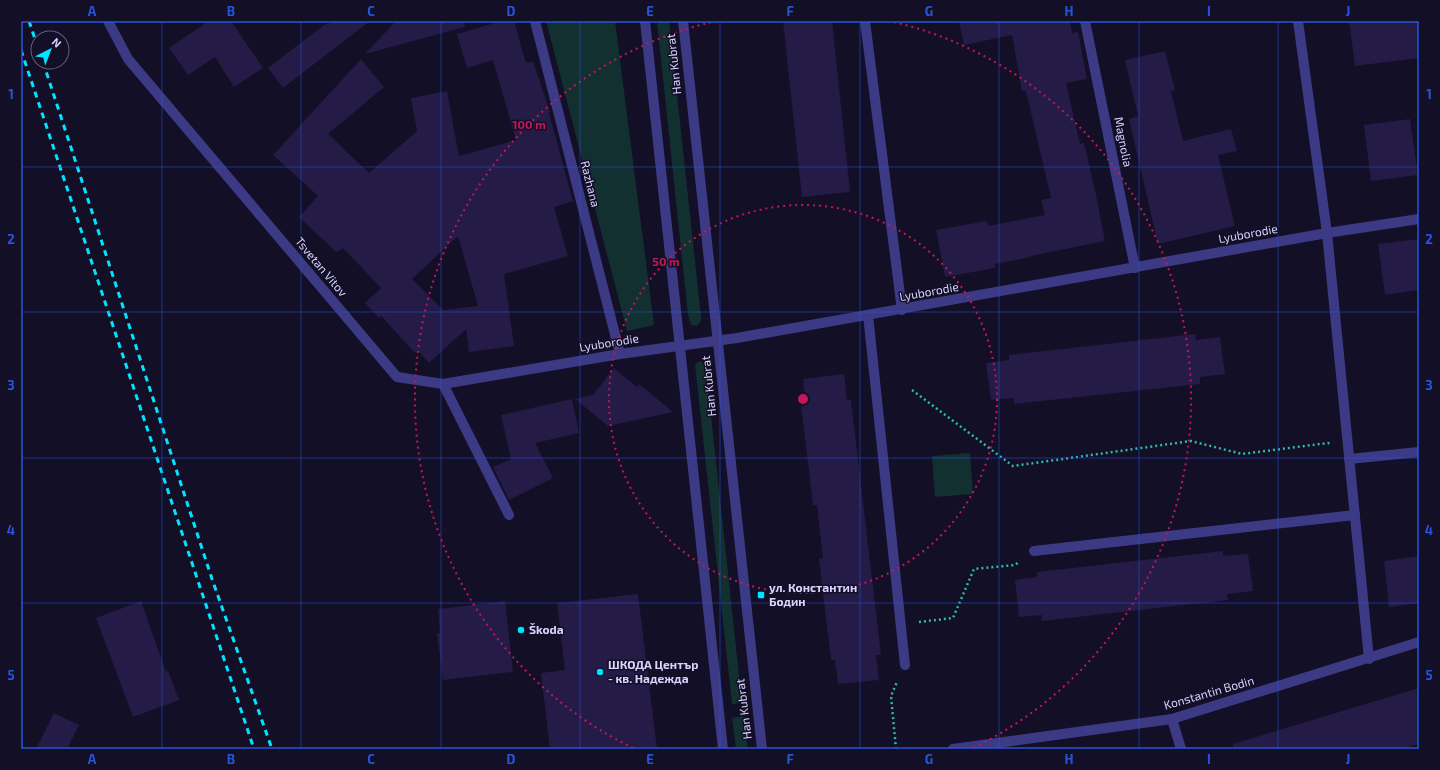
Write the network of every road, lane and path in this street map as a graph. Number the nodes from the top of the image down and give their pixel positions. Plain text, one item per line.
1 (108, 21) edge
2 (535, 21) edge
3 (645, 21) edge
4 (682, 21) edge
5 (865, 21) edge
6 (1085, 21) edge
7 (1298, 21) edge
8 (1419, 219) edge
9 (1327, 233) junction
10 (1135, 268) junction
11 (902, 310) junction
12 (868, 315) junction
13 (717, 342) junction
14 (680, 345) junction
15 (620, 354) junction
16 (443, 384) junction
17 (912, 390) dead end
18 (1419, 452) edge
19 (1349, 459) junction
20 (509, 515) dead end
21 (1355, 515) junction
22 (1034, 551) joint
23 (900, 624) junction
24 (1419, 642) edge
25 (1368, 659) junction
26 (905, 665) joint
27 (1172, 719) junction
28 (723, 749) edge
29 (762, 749) edge
30 (896, 749) edge
31 (953, 749) edge
32 (1181, 749) edge

1 - 16 street, Tsvetan Vitov
2 - 15 street, Razhana
3 - 14 street, Han Kubrat
4 - 13 street, Han Kubrat
5 - 11 street
6 - 10 street, Magnolia
7 - 9 street
8 - 9 street, Lyuborodie
9 - 10 street, Lyuborodie
9 - 19 street
10 - 11 street, Lyuborodie
11 - 12 street, Lyuborodie
12 - 13 street, Lyuborodie
12 - 23 street
13 - 14 street, Lyuborodie
13 - 29 street, Han Kubrat
14 - 15 street, Lyuborodie
14 - 28 street, Han Kubrat
15 - 16 street, Lyuborodie
16 - 20 street
17 - 19 path
18 - 19 street
19 - 21 street
21 - 22 street
21 - 25 street
22 - 23 path
23 - 26 street
24 - 25 street, Konstantin Bodin
25 - 27 street, Konstantin Bodin
26 - 30 path
27 - 31 street, Konstantin Bodin
27 - 32 street

